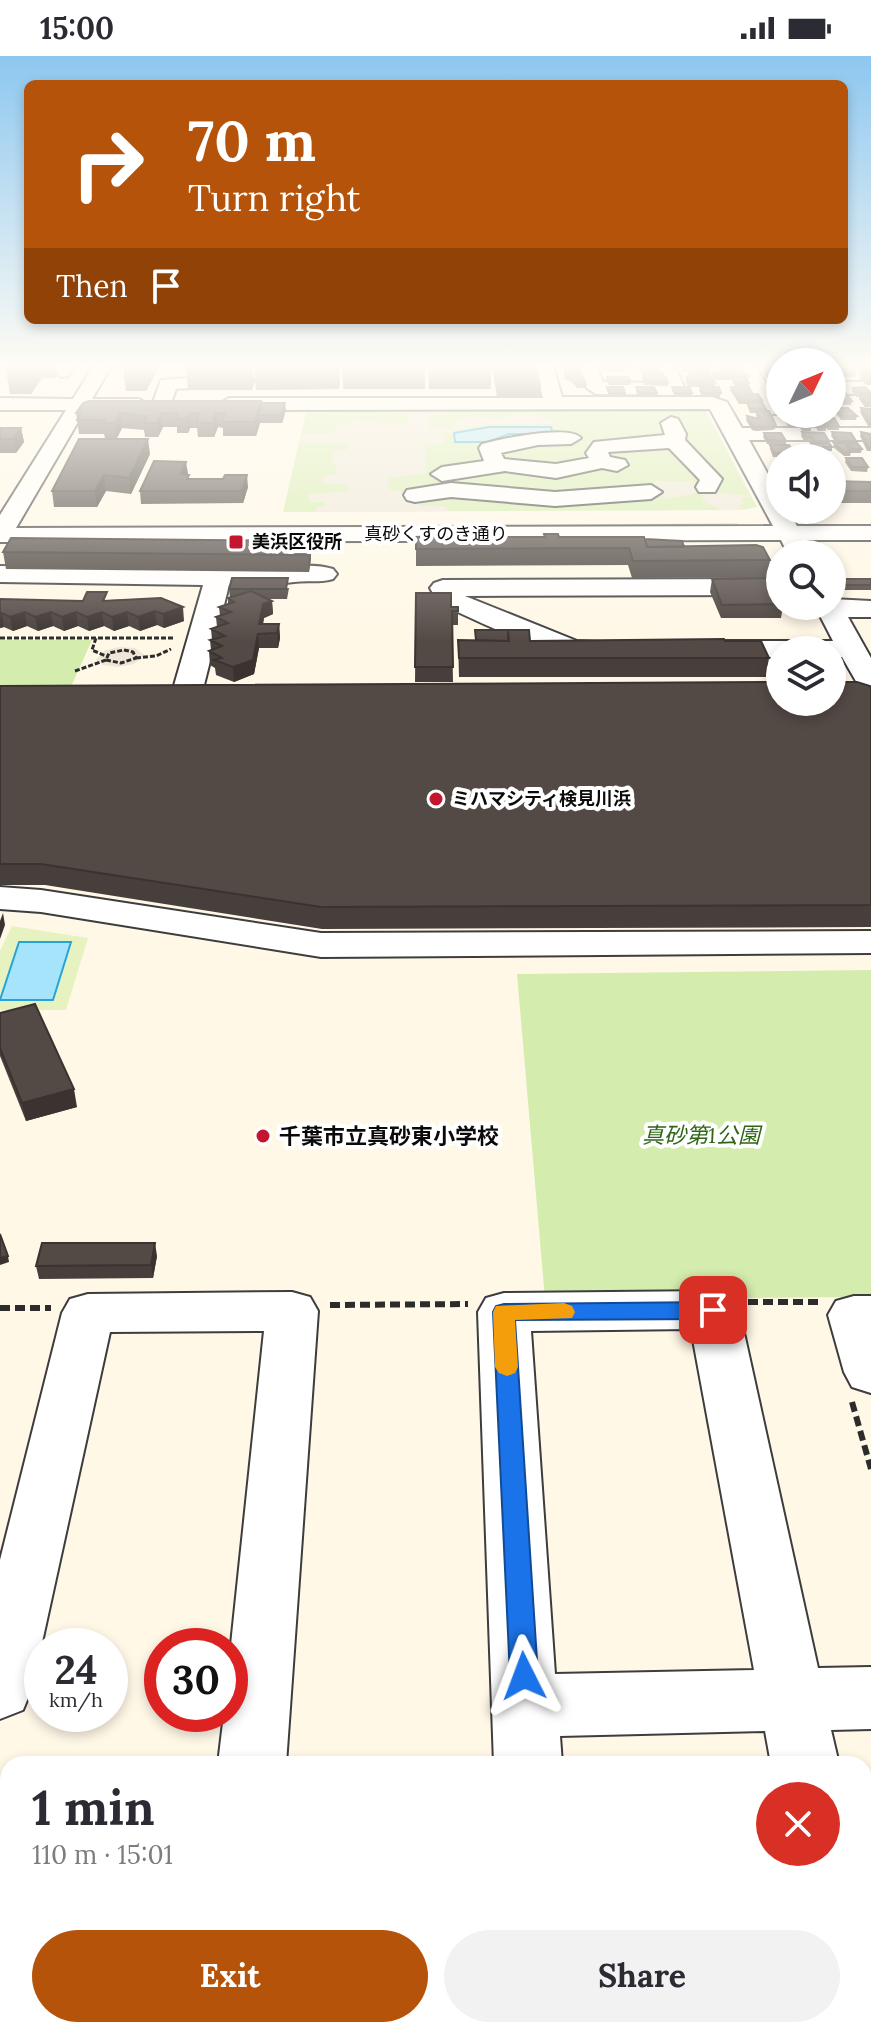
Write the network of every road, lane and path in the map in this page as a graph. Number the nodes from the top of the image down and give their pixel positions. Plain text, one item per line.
1 (37, 457) edge
2 (511, 457) edge
3 (591, 457) edge
4 (606, 457) edge
5 (692, 457) edge
6 (747, 457) edge
7 (504, 464) junction
8 (696, 464) junction
9 (671, 465) dead end
10 (440, 478) junction
11 (707, 487) dead end
12 (415, 495) dead end
13 (871, 520) edge
14 (1, 523) edge
15 (871, 533) edge
16 (790, 536) edge
17 (0, 574) edge
18 (324, 574) dead end
19 (218, 577) junction
20 (766, 587) edge
21 (846, 608) edge
22 (871, 609) edge
23 (834, 620) edge
24 (0, 638) edge
25 (96, 638) junction
26 (192, 638) junction
27 (636, 649) edge
28 (683, 649) edge
29 (766, 649) edge
30 (106, 658) junction
31 (136, 658) junction
32 (75, 671) dead end
33 (188, 689) edge
34 (862, 690) edge
35 (218, 695) edge
36 (156, 696) edge
37 (0, 898) edge
38 (871, 942) edge
39 (0, 1308) edge
40 (847, 1308) edge
41 (713, 1310) junction
42 (292, 1311) junction
43 (504, 1312) junction
44 (88, 1313) junction
45 (871, 1372) edge
46 (0, 1688) edge
47 (871, 1698) edge
48 (792, 1702) junction
49 (527, 1735) edge
50 (253, 1756) edge
51 (803, 1756) edge

1 - 14 street
2 - 7 street
3 - 7 street
4 - 10 street
5 - 8 street
6 - 16 street
7 - 10 street
8 - 9 street
8 - 11 street
10 - 12 street
13 - 16 street, 真砂くすのき通り
14 - 16 street, 真砂くすのき通り
15 - 16 street, 真砂くすのき通り
17 - 19 street
18 - 19 street
19 - 26 street
20 - 27 street
21 - 22 street
23 - 34 street
24 - 25 path
25 - 26 path
25 - 30 path
26 - 31 path
26 - 33 street
28 - 29 street
30 - 31 path
30 - 31 path
30 - 32 path
35 - 36 street
37 - 38 street
39 - 44 path
40 - 41 path
40 - 45 street
41 - 43 street
41 - 48 street
42 - 43 path
42 - 44 street
42 - 50 street
43 - 49 street
44 - 46 street
47 - 48 street
48 - 49 street
48 - 51 street

